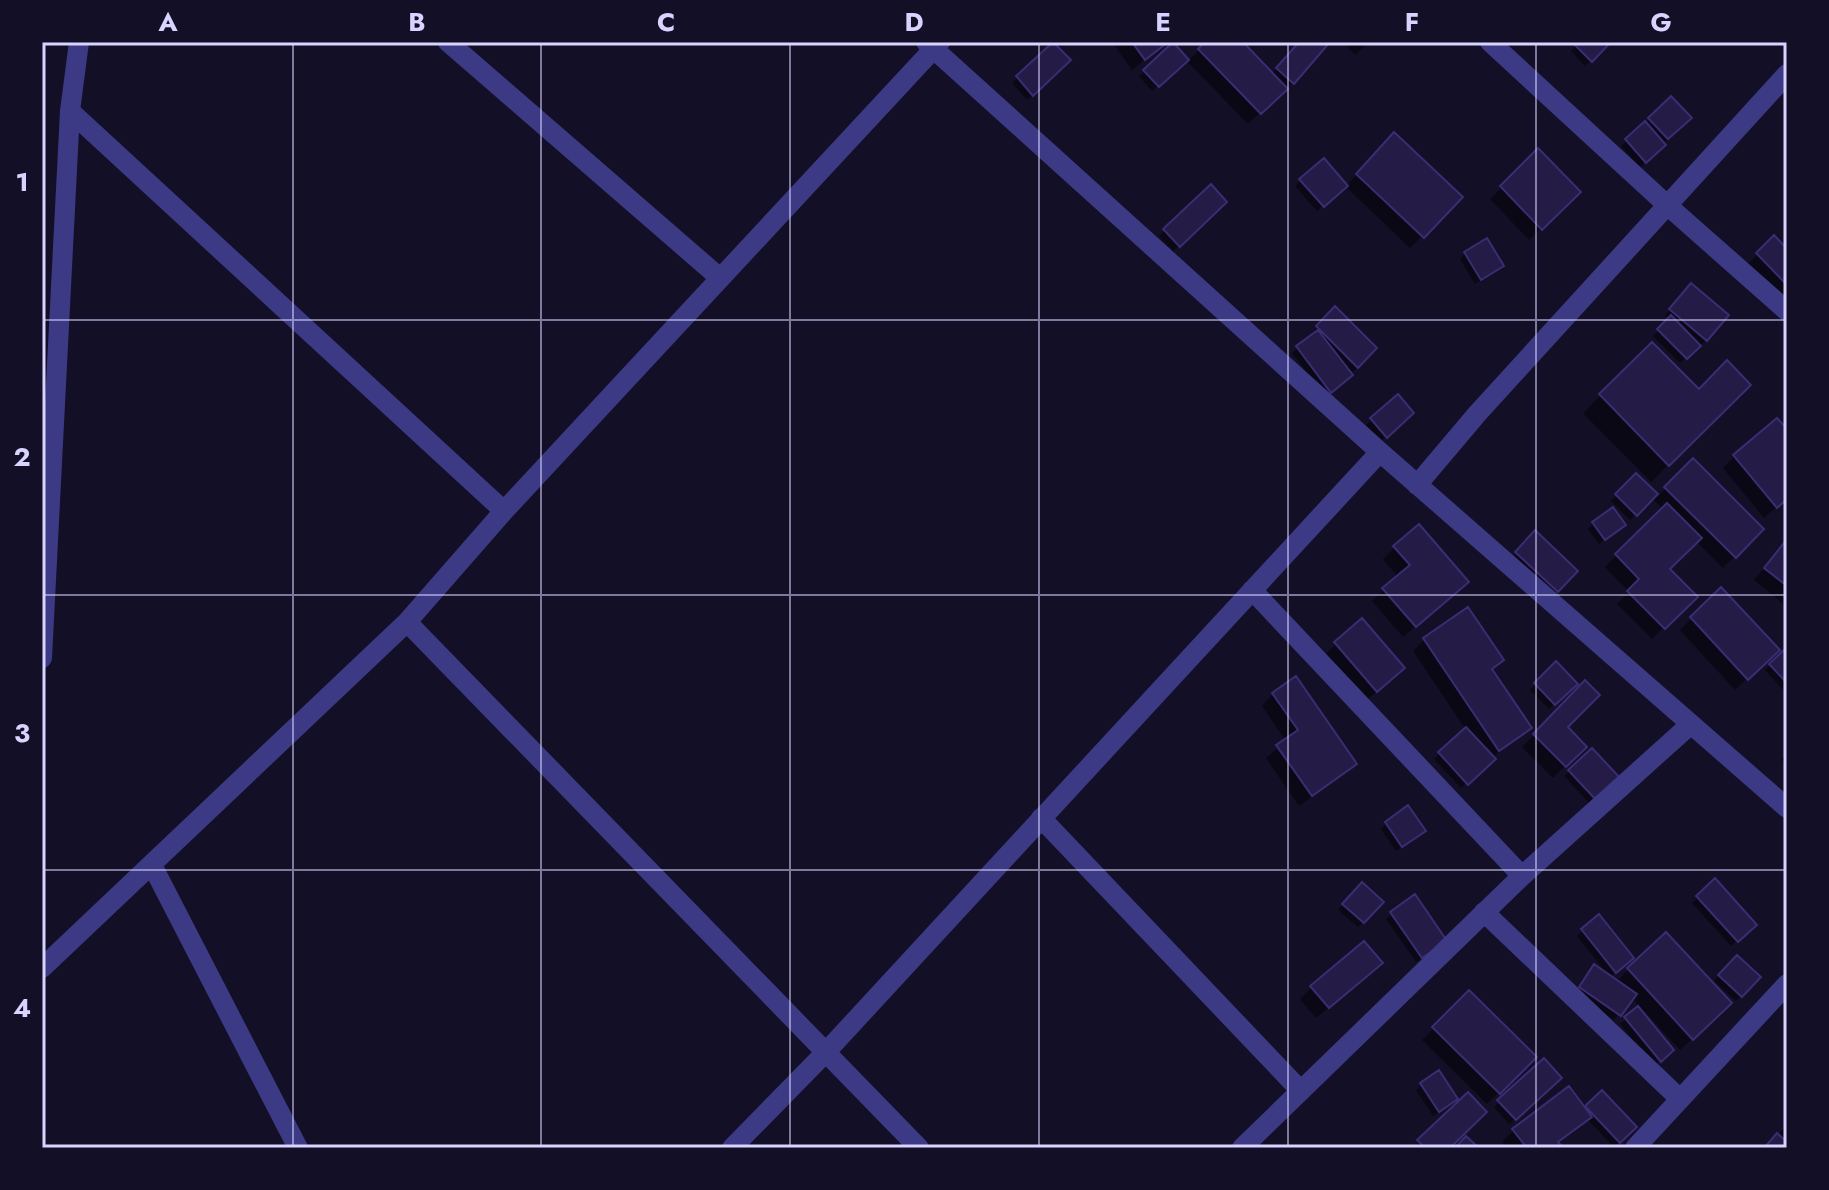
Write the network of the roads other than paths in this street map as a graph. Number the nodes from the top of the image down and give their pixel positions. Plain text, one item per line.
1 (79, 42) edge
2 (448, 42) edge
3 (1490, 42) edge
4 (933, 44) edge
5 (1787, 74) edge
6 (70, 111) junction
7 (1667, 205) junction
8 (720, 278) junction
9 (1787, 311) edge
10 (1380, 452) junction
11 (1417, 485) junction
12 (504, 511) junction
13 (1252, 590) junction
14 (407, 622) junction
15 (42, 658) edge
16 (1691, 724) junction
17 (1787, 808) edge
18 (1041, 818) junction
19 (152, 865) junction
20 (1522, 876) junction
21 (1484, 912) junction
22 (42, 968) edge
23 (1787, 984) edge
24 (826, 1052) junction
25 (1301, 1091) junction
26 (1680, 1099) junction
27 (1648, 1144) edge
28 (298, 1148) edge
29 (732, 1148) edge
30 (919, 1148) edge
31 (1242, 1148) edge

1 - 6 street
2 - 8 street
3 - 7 street
4 - 8 street
4 - 10 street
5 - 7 street
6 - 12 street
6 - 15 street
7 - 9 street
7 - 11 street
8 - 12 street
10 - 11 street
10 - 13 street
11 - 16 street
12 - 14 street
13 - 18 street
13 - 20 street
14 - 19 street
14 - 24 street
16 - 17 street
16 - 20 street
18 - 24 street
18 - 25 street
19 - 22 street
19 - 28 street
20 - 21 street
21 - 25 street
21 - 26 street
23 - 26 street
24 - 29 street
24 - 30 street
25 - 31 street
26 - 27 street

